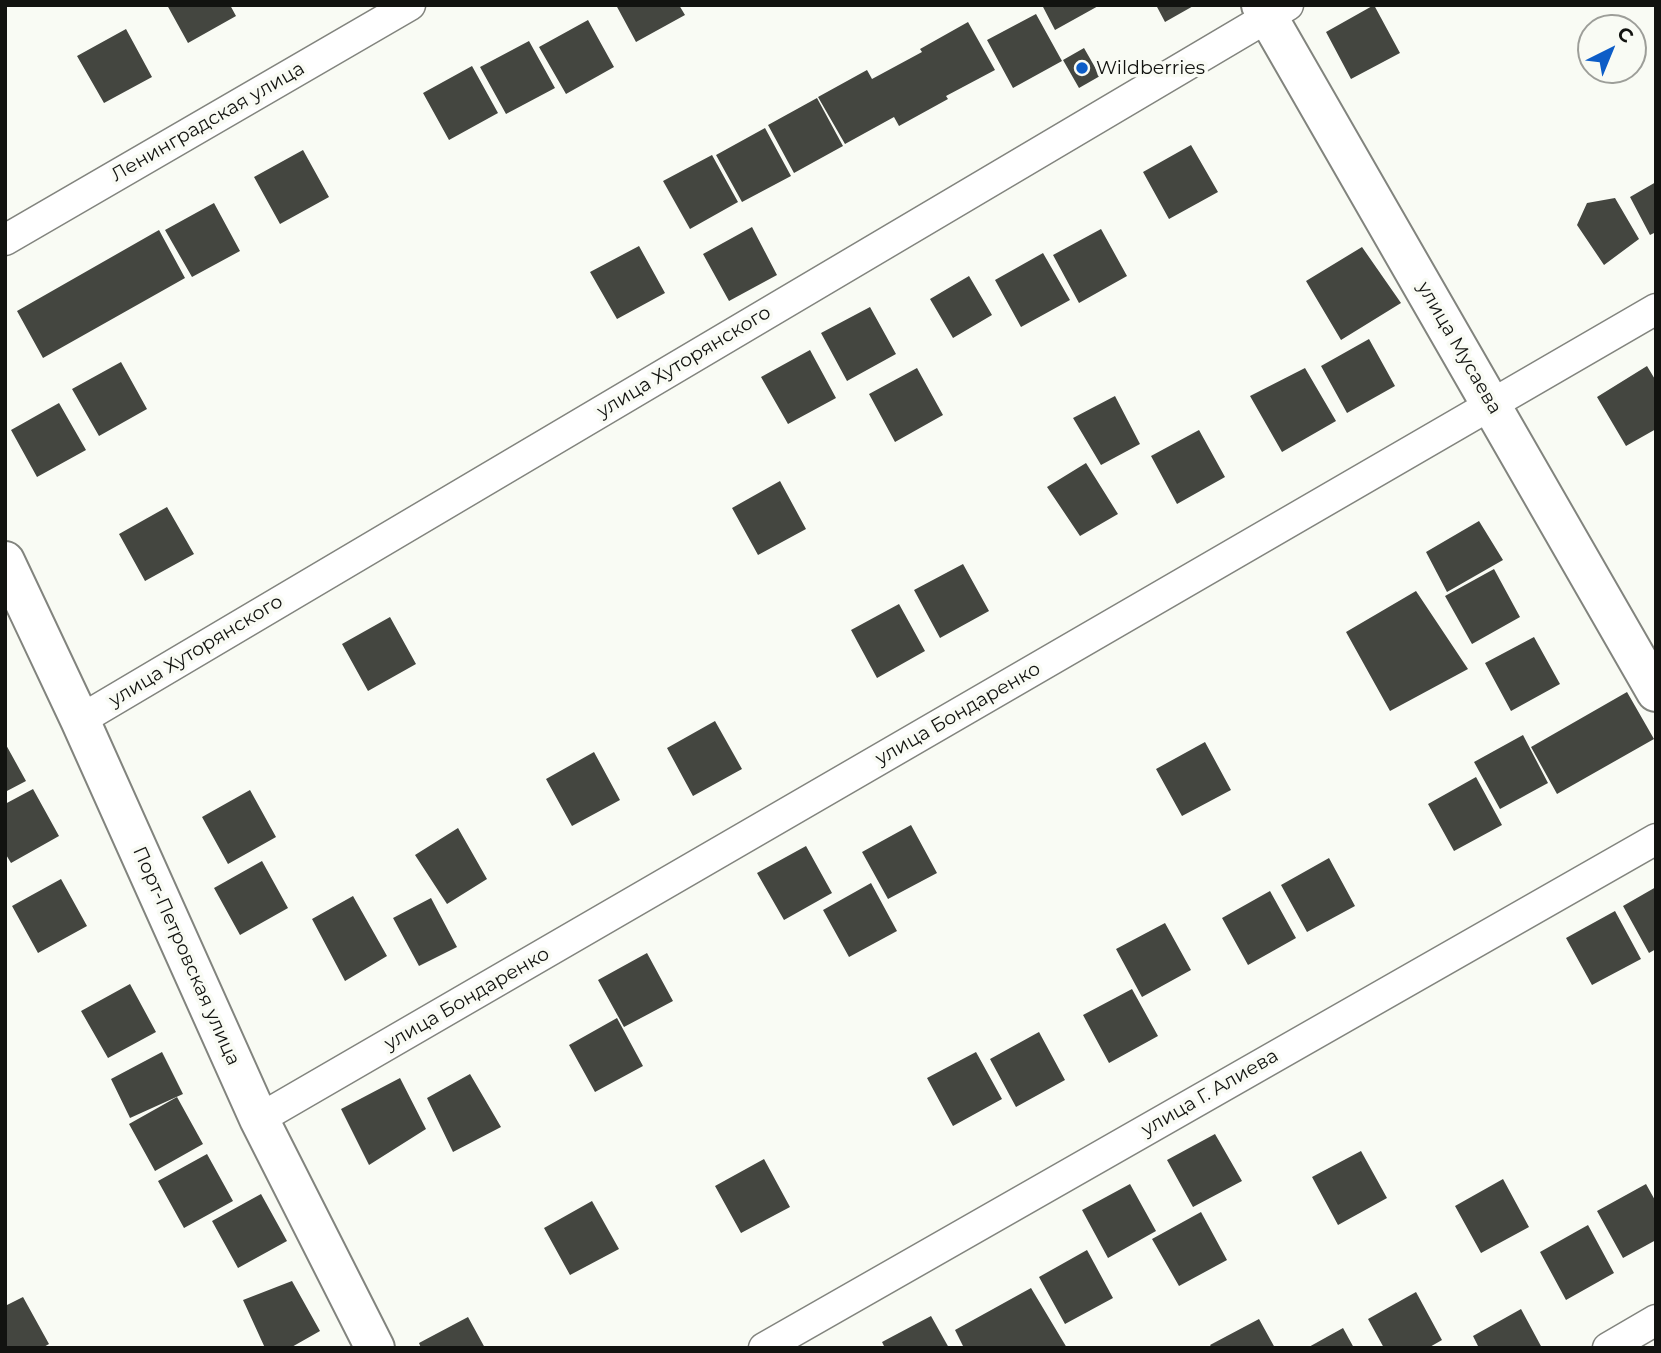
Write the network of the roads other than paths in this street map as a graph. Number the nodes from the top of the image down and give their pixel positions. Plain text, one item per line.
1 (410, 5) edge
2 (1272, 9) edge
3 (5, 240) edge
4 (1656, 309) edge
5 (1492, 405) junction
6 (5, 561) edge
7 (1656, 692) edge
8 (80, 720) junction
9 (1656, 839) edge
10 (259, 1119) junction
11 (1656, 1320) edge
12 (373, 1347) edge
13 (764, 1348) edge
14 (1608, 1348) edge

1 - 3 street, Ленинградская улица
2 - 5 street, улица Мусаева
2 - 8 street, улица Хуторянского
4 - 5 street, улица Бондаренко
5 - 7 street, улица Мусаева
5 - 10 street, улица Бондаренко
6 - 8 street, Порт-Петровская улица
8 - 10 street, Порт-Петровская улица
9 - 13 street, улица Г. Алиева
10 - 12 street, Порт-Петровская улица
11 - 14 street

